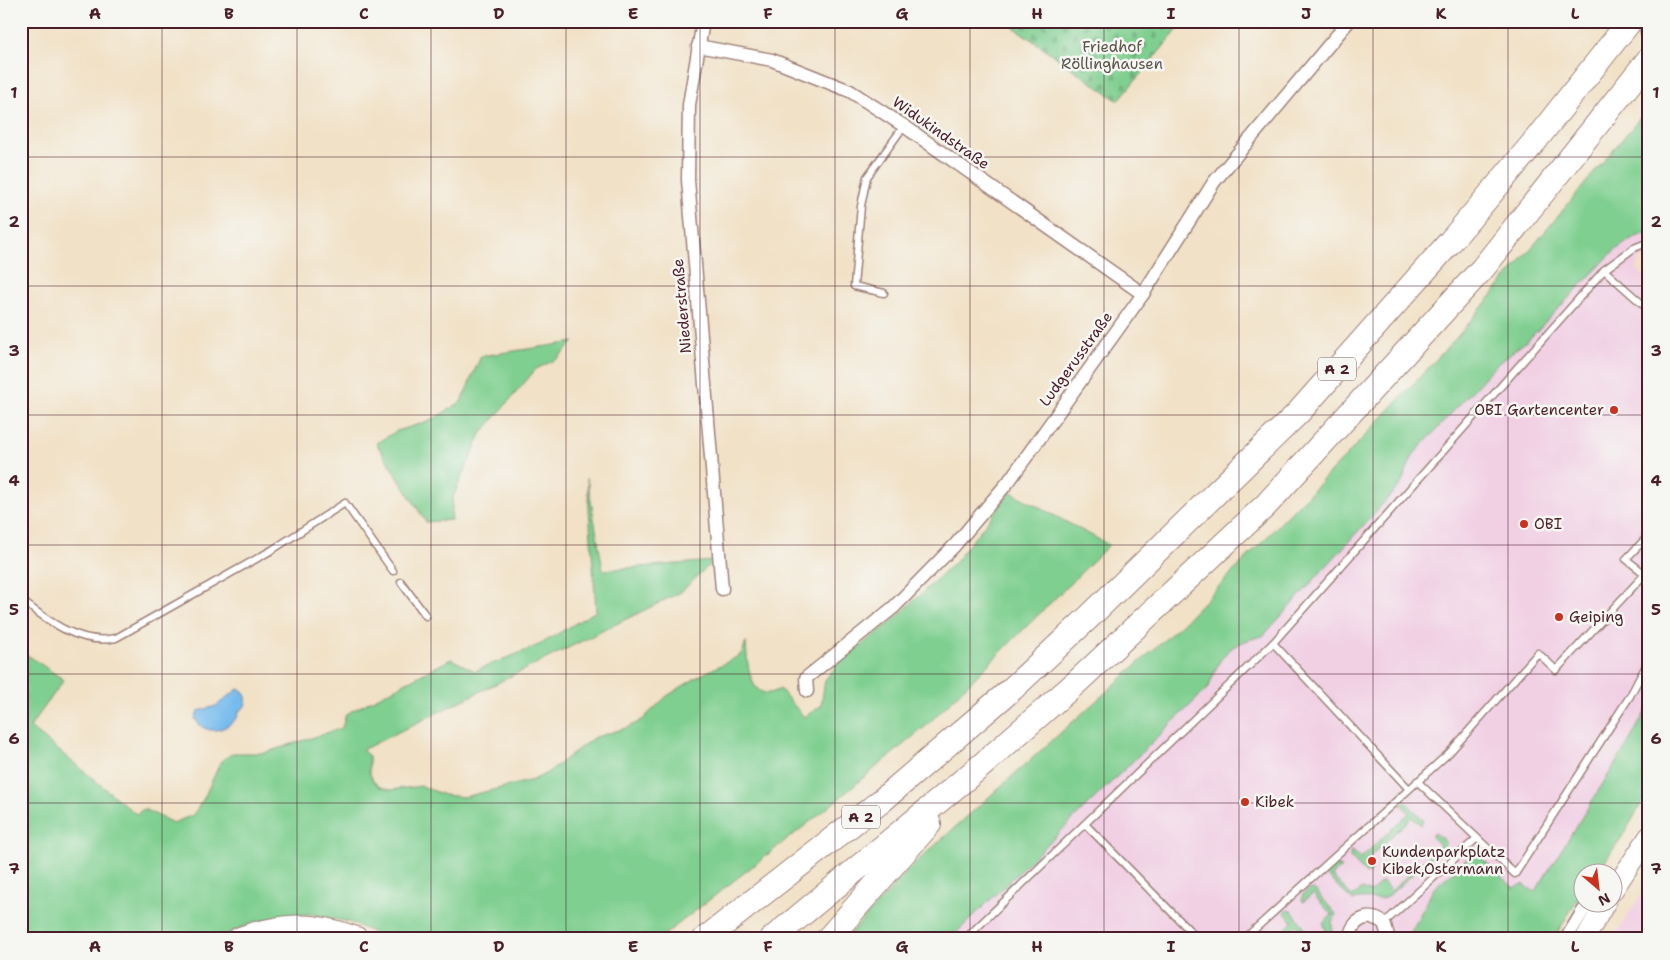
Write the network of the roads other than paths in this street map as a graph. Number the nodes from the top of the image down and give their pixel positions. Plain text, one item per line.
1 (703, 21) edge
2 (1349, 21) edge
3 (1630, 21) edge
4 (1644, 21) edge
5 (1649, 38) edge
6 (698, 46) junction
7 (1649, 59) edge
8 (904, 126) junction
9 (1649, 242) edge
10 (1604, 270) junction
11 (884, 294) dead end
12 (1143, 294) junction
13 (1649, 310) edge
14 (1649, 535) edge
15 (393, 571) dead end
16 (401, 582) dead end
17 (722, 589) dead end
18 (21, 600) edge
19 (426, 616) dead end
20 (1273, 643) junction
21 (1649, 660) edge
22 (807, 691) dead end
23 (982, 765) junction
24 (1417, 780) junction
25 (1408, 788) junction
26 (1086, 825) junction
27 (1649, 836) edge
28 (1477, 838) junction
29 (1622, 873) edge
30 (1581, 912) edge
31 (1600, 912) edge
32 (1384, 923) junction
33 (240, 939) edge
34 (356, 939) edge
35 (705, 939) edge
36 (772, 939) edge
37 (828, 939) edge
38 (965, 939) edge
39 (1198, 939) edge
40 (1244, 939) edge
41 (1350, 939) edge
42 (1389, 939) edge
43 (1566, 939) edge
44 (1584, 939) edge

1 - 6 street, Niederstraße
2 - 12 street, Ludgerusstraße
3 - 35 highway, A 2
4 - 5 street
6 - 8 street, Widukindstraße
6 - 17 street, Niederstraße
7 - 23 highway, A 2
8 - 11 lane
8 - 12 street, Widukindstraße
9 - 10 lane
10 - 13 lane
10 - 20 lane
12 - 22 street, Ludgerusstraße
14 - 24 lane
15 - 18 lane
16 - 19 lane
20 - 25 lane
20 - 26 lane
21 - 28 lane
23 - 36 highway, A 2
23 - 37 highway
24 - 25 lane
24 - 28 lane
25 - 40 lane
26 - 38 lane
26 - 39 lane
27 - 29 main road
28 - 32 lane
30 - 43 street
31 - 44 main road
32 - 41 street
32 - 42 street
33 - 34 highway

